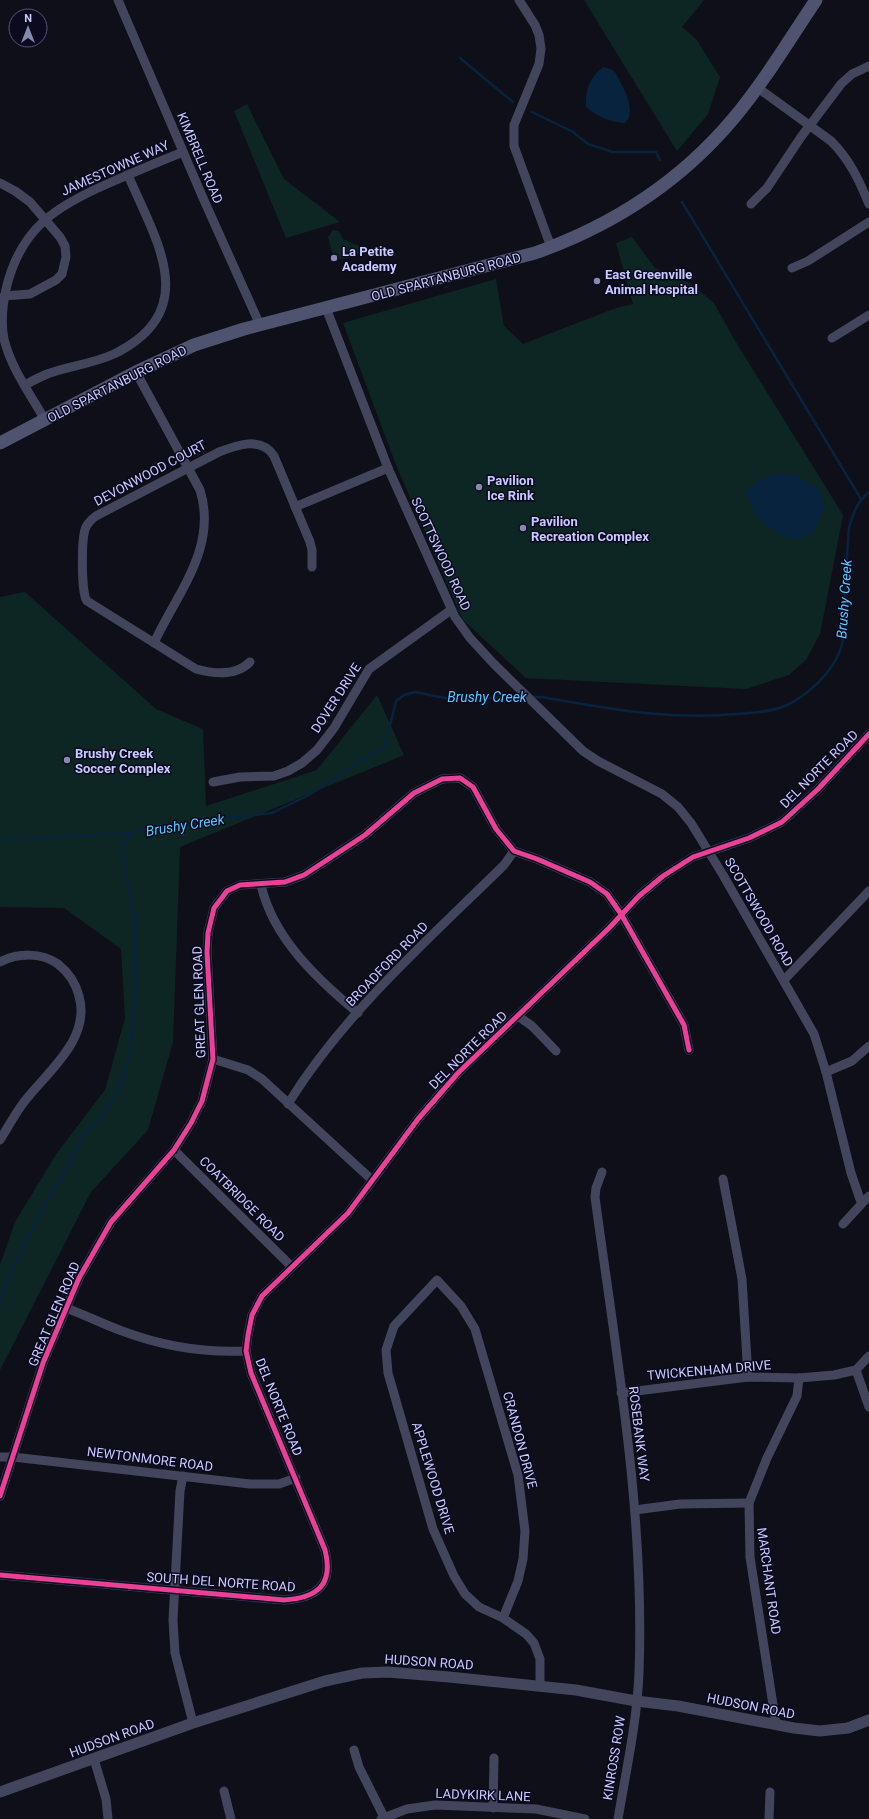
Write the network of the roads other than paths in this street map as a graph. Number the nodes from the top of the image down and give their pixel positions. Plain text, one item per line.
1 (118, 0) edge
2 (519, 0) edge
3 (816, 0) edge
4 (869, 66) edge
5 (758, 88) junction
6 (810, 125) junction
7 (183, 152) junction
8 (128, 174) junction
9 (0, 183) edge
10 (751, 204) dead end
11 (869, 204) edge
12 (44, 220) junction
13 (869, 222) edge
14 (551, 247) junction
15 (792, 268) dead end
16 (4, 296) junction
17 (326, 308) junction
18 (869, 315) edge
19 (260, 325) junction
20 (832, 338) dead end
21 (136, 372) junction
22 (25, 385) junction
23 (45, 420) junction
24 (0, 443) edge
25 (188, 468) junction
26 (388, 468) junction
27 (295, 507) junction
28 (312, 567) dead end
29 (451, 610) junction
30 (154, 643) junction
31 (250, 662) dead end
32 (869, 734) edge
33 (213, 782) dead end
34 (514, 851) junction
35 (708, 851) junction
36 (261, 885) junction
37 (869, 891) edge
38 (621, 914) junction
39 (0, 962) edge
40 (784, 980) junction
41 (358, 1012) junction
42 (518, 1016) junction
43 (869, 1046) edge
44 (689, 1050) dead end
45 (556, 1051) dead end
46 (213, 1059) junction
47 (826, 1072) junction
48 (288, 1104) junction
49 (0, 1140) edge
50 (174, 1150) junction
51 (602, 1172) dead end
52 (724, 1179) dead end
53 (372, 1180) junction
54 (869, 1196) edge
55 (861, 1202) junction
56 (843, 1224) dead end
57 (291, 1266) junction
58 (437, 1280) joint
59 (66, 1308) junction
60 (246, 1351) junction
61 (869, 1356) edge
62 (856, 1370) junction
63 (748, 1377) junction
64 (799, 1378) junction
65 (621, 1394) junction
66 (869, 1407) edge
67 (13, 1456) junction
68 (0, 1457) edge
69 (183, 1476) junction
70 (296, 1478) junction
71 (0, 1496) edge
72 (749, 1503) junction
73 (635, 1510) junction
74 (0, 1576) edge
75 (173, 1591) junction
76 (503, 1618) junction
77 (540, 1685) junction
78 (636, 1701) junction
79 (869, 1720) edge
80 (193, 1723) junction
81 (776, 1724) junction
82 (354, 1750) dead end
83 (494, 1758) dead end
84 (94, 1759) junction
85 (0, 1792) edge
86 (224, 1792) dead end
87 (770, 1792) dead end
88 (493, 1808) junction
89 (382, 1818) edge
90 (108, 1819) edge
91 (231, 1819) edge
92 (585, 1819) edge
93 (618, 1819) edge
94 (769, 1819) edge

1 - 7 street, KIMBRELL ROAD
2 - 14 street
3 - 5 main road, OLD SPARTANBURG ROAD
4 - 6 street
5 - 6 street
5 - 14 main road, OLD SPARTANBURG ROAD
6 - 10 street
6 - 11 street
7 - 8 street, JAMESTOWNE WAY
7 - 19 street, KIMBRELL ROAD
8 - 12 street, JAMESTOWNE WAY
8 - 22 street
9 - 12 street
12 - 16 street, JAMESTOWNE WAY
12 - 16 street
13 - 15 street
14 - 17 main road, OLD SPARTANBURG ROAD
16 - 22 street, JAMESTOWNE WAY
17 - 19 main road, OLD SPARTANBURG ROAD
17 - 26 street, SCOTTSWOOD ROAD
18 - 20 street
19 - 21 main road, OLD SPARTANBURG ROAD
21 - 23 main road, OLD SPARTANBURG ROAD
21 - 25 street
22 - 23 street, JAMESTOWNE WAY
23 - 24 main road, OLD SPARTANBURG ROAD
25 - 27 street, DEVONWOOD COURT
25 - 30 street
25 - 30 street, DEVONWOOD COURT
26 - 27 street
26 - 29 street, SCOTTSWOOD ROAD
27 - 28 street, DEVONWOOD COURT
29 - 33 street, DOVER DRIVE
29 - 35 street, SCOTTSWOOD ROAD
30 - 31 street, DEVONWOOD COURT
32 - 35 street, DEL NORTE ROAD
34 - 36 street, GREAT GLEN ROAD
34 - 38 street
34 - 41 street, BROADFORD ROAD
35 - 38 street, DEL NORTE ROAD
35 - 40 street, SCOTTSWOOD ROAD
36 - 41 street
36 - 46 street, GREAT GLEN ROAD
37 - 40 street
38 - 42 street, DEL NORTE ROAD
38 - 44 street
39 - 49 street
40 - 47 street, SCOTTSWOOD ROAD
41 - 48 street, BROADFORD ROAD
42 - 45 street
42 - 53 street, DEL NORTE ROAD
43 - 47 street
46 - 48 street
46 - 50 street, GREAT GLEN ROAD
47 - 55 street, SCOTTSWOOD ROAD
48 - 53 street
50 - 57 street, COATBRIDGE ROAD
50 - 59 street, GREAT GLEN ROAD
51 - 65 street, ROSEBANK WAY
52 - 63 street
53 - 57 street, DEL NORTE ROAD
54 - 55 street
55 - 56 street
57 - 60 street, DEL NORTE ROAD
58 - 76 street, CRANDON DRIVE
58 - 76 street, APPLEWOOD DRIVE
59 - 60 street
59 - 67 street, GREAT GLEN ROAD
60 - 70 street, DEL NORTE ROAD
61 - 62 street
62 - 64 street, TWICKENHAM DRIVE
62 - 66 street
63 - 64 street, TWICKENHAM DRIVE
63 - 65 street, TWICKENHAM DRIVE
64 - 72 street, MARCHANT ROAD
65 - 73 street, ROSEBANK WAY
67 - 68 street, NEWTONMORE ROAD
67 - 69 street, NEWTONMORE ROAD
67 - 71 street
69 - 70 street, NEWTONMORE ROAD
69 - 75 street
70 - 75 street, SOUTH DEL NORTE ROAD
72 - 73 street
72 - 81 street, MARCHANT ROAD
73 - 78 street, ROSEBANK WAY
74 - 75 street, SOUTH DEL NORTE ROAD
75 - 80 street
76 - 77 street, APPLEWOOD DRIVE
77 - 78 street, HUDSON ROAD
77 - 80 street, HUDSON ROAD
78 - 81 street, HUDSON ROAD
78 - 93 street, KINROSS ROW
79 - 81 street, HUDSON ROAD
80 - 84 street, HUDSON ROAD
82 - 89 street
83 - 88 street
84 - 85 street, HUDSON ROAD
84 - 90 street
86 - 91 street
87 - 94 street
88 - 89 street, LADYKIRK LANE
88 - 92 street, LADYKIRK LANE

